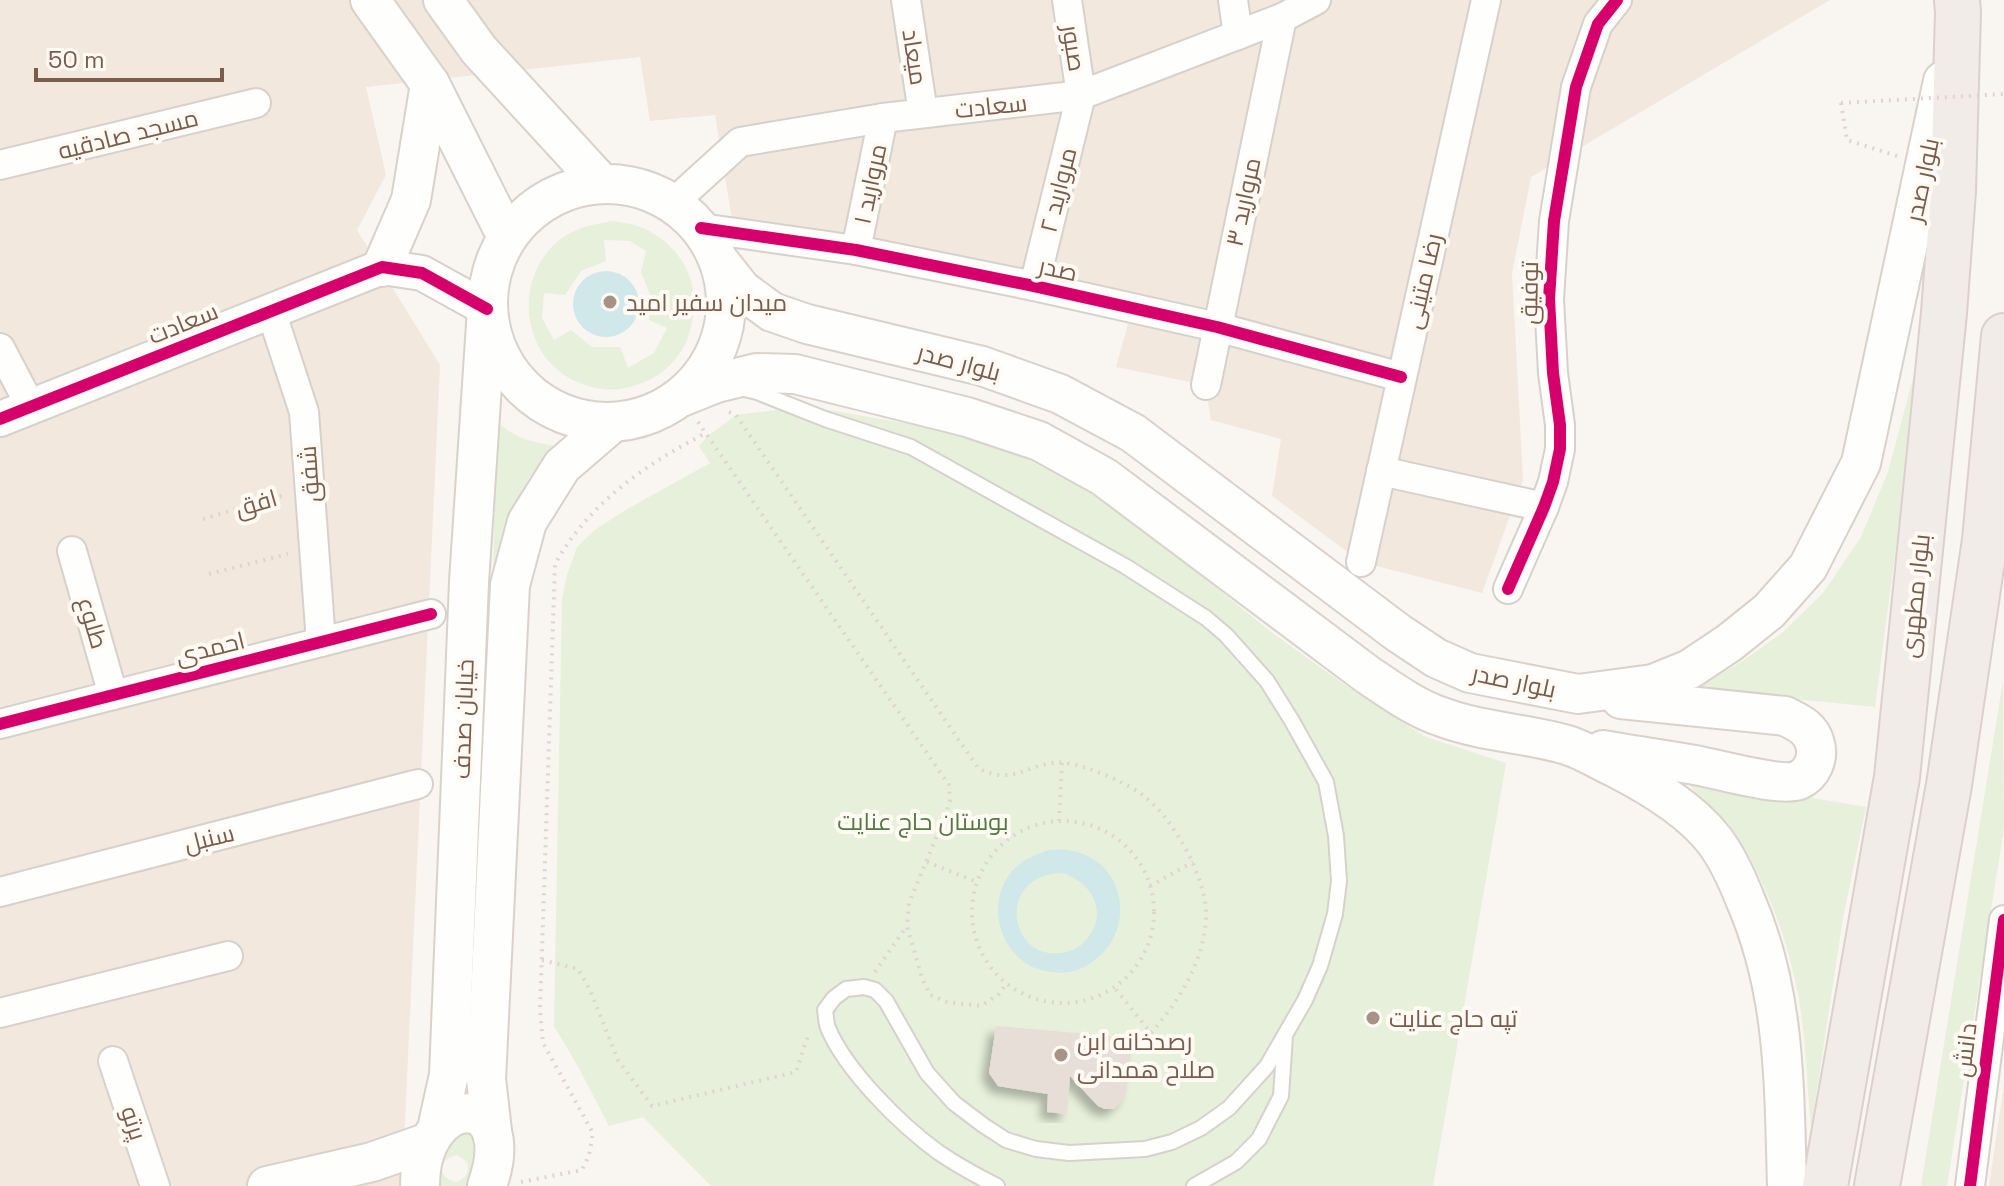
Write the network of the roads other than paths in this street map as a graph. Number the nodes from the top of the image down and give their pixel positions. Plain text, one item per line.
1 (370, 0) edge
2 (443, 0) edge
3 (906, 0) edge
4 (1067, 0) edge
5 (1233, 0) edge
6 (1316, 0) edge
7 (1486, 0) edge
8 (1617, 0) edge
9 (1957, 6) edge
10 (1282, 18) junction
11 (1238, 35) junction
12 (430, 84) junction
13 (1081, 95) junction
14 (256, 103) dead end
15 (923, 113) junction
16 (883, 118) junction
17 (0, 165) edge
18 (602, 184) junction
19 (687, 216) junction
20 (507, 237) junction
21 (856, 250) junction
22 (719, 261) junction
23 (382, 267) junction
24 (1034, 286) junction
25 (487, 309) junction
26 (271, 311) junction
27 (1217, 327) junction
28 (2004, 336) edge
29 (0, 348) edge
30 (1401, 377) junction
31 (716, 383) junction
32 (1206, 385) dead end
33 (681, 397) junction
34 (31, 407) junction
35 (0, 419) edge
36 (612, 423) junction
37 (1381, 471) junction
38 (1544, 507) junction
39 (1995, 540) edge
40 (72, 551) dead end
41 (1361, 562) dead end
42 (1508, 589) dead end
43 (431, 614) dead end
44 (321, 642) junction
45 (1578, 694) junction
46 (113, 695) junction
47 (0, 724) edge
48 (1568, 745) junction
49 (418, 784) dead end
50 (0, 892) edge
51 (2004, 920) edge
52 (228, 956) dead end
53 (0, 1013) edge
54 (1285, 1032) junction
55 (113, 1061) dead end
56 (492, 1131) junction
57 (433, 1136) junction
58 (500, 1185) edge
59 (155, 1186) edge
60 (267, 1186) edge
61 (420, 1186) edge
62 (997, 1186) edge
63 (1194, 1186) edge
64 (1787, 1186) edge
65 (1825, 1186) edge
66 (1877, 1186) edge
67 (1970, 1186) edge

1 - 12 main road
2 - 18 main road
3 - 15 street, میعاد
4 - 13 street, صبور
5 - 11 street
6 - 10 street, سعادت
7 - 30 street, رضا متینی
8 - 38 street, توفیق
9 - 45 main road, بلوار صدر
9 - 65 highway, بلوار مطهری
10 - 11 street, سعادت
10 - 27 street, مروارید ۳
11 - 13 street, سعادت
12 - 20 main road
12 - 23 main road
13 - 15 street, سعادت
13 - 24 street, مروارید ۲
14 - 17 street, مسجد صادقیه
15 - 16 street, سعادت
16 - 19 street, سعادت
16 - 21 street, مروارید ۱
18 - 19 main road
18 - 20 main road
19 - 21 street, صدر
19 - 22 main road
20 - 25 main road
21 - 24 street, صدر
22 - 33 main road
22 - 45 main road, بلوار صدر
23 - 25 street
23 - 26 street, سعادت
24 - 27 street, صدر
25 - 36 main road
25 - 57 main road, خیابان صدف
26 - 34 street, سعادت
26 - 44 street, شفق
27 - 30 street, صدر
27 - 32 street, مروارید ۳
28 - 39 highway
29 - 34 street
30 - 37 street, رضا متینی
31 - 33 main road
31 - 48 main road
31 - 54 lane
33 - 36 main road
34 - 35 street, سعادت
36 - 56 main road, خیابان صدف
37 - 38 street
37 - 41 street, رضا متینی
38 - 42 street, توفیق
39 - 66 highway
40 - 46 street, طلوع
43 - 44 street, احمدی
44 - 46 street, احمدی
45 - 48 main road
46 - 47 street, احمدی
48 - 64 main road
49 - 50 street, سنبل
51 - 67 street, دانش
52 - 53 street
54 - 62 lane
54 - 63 lane
55 - 59 street, پرتو
56 - 57 main road
56 - 58 main road, خیابان صدف
57 - 60 main road
57 - 61 main road, خیابان صدف

